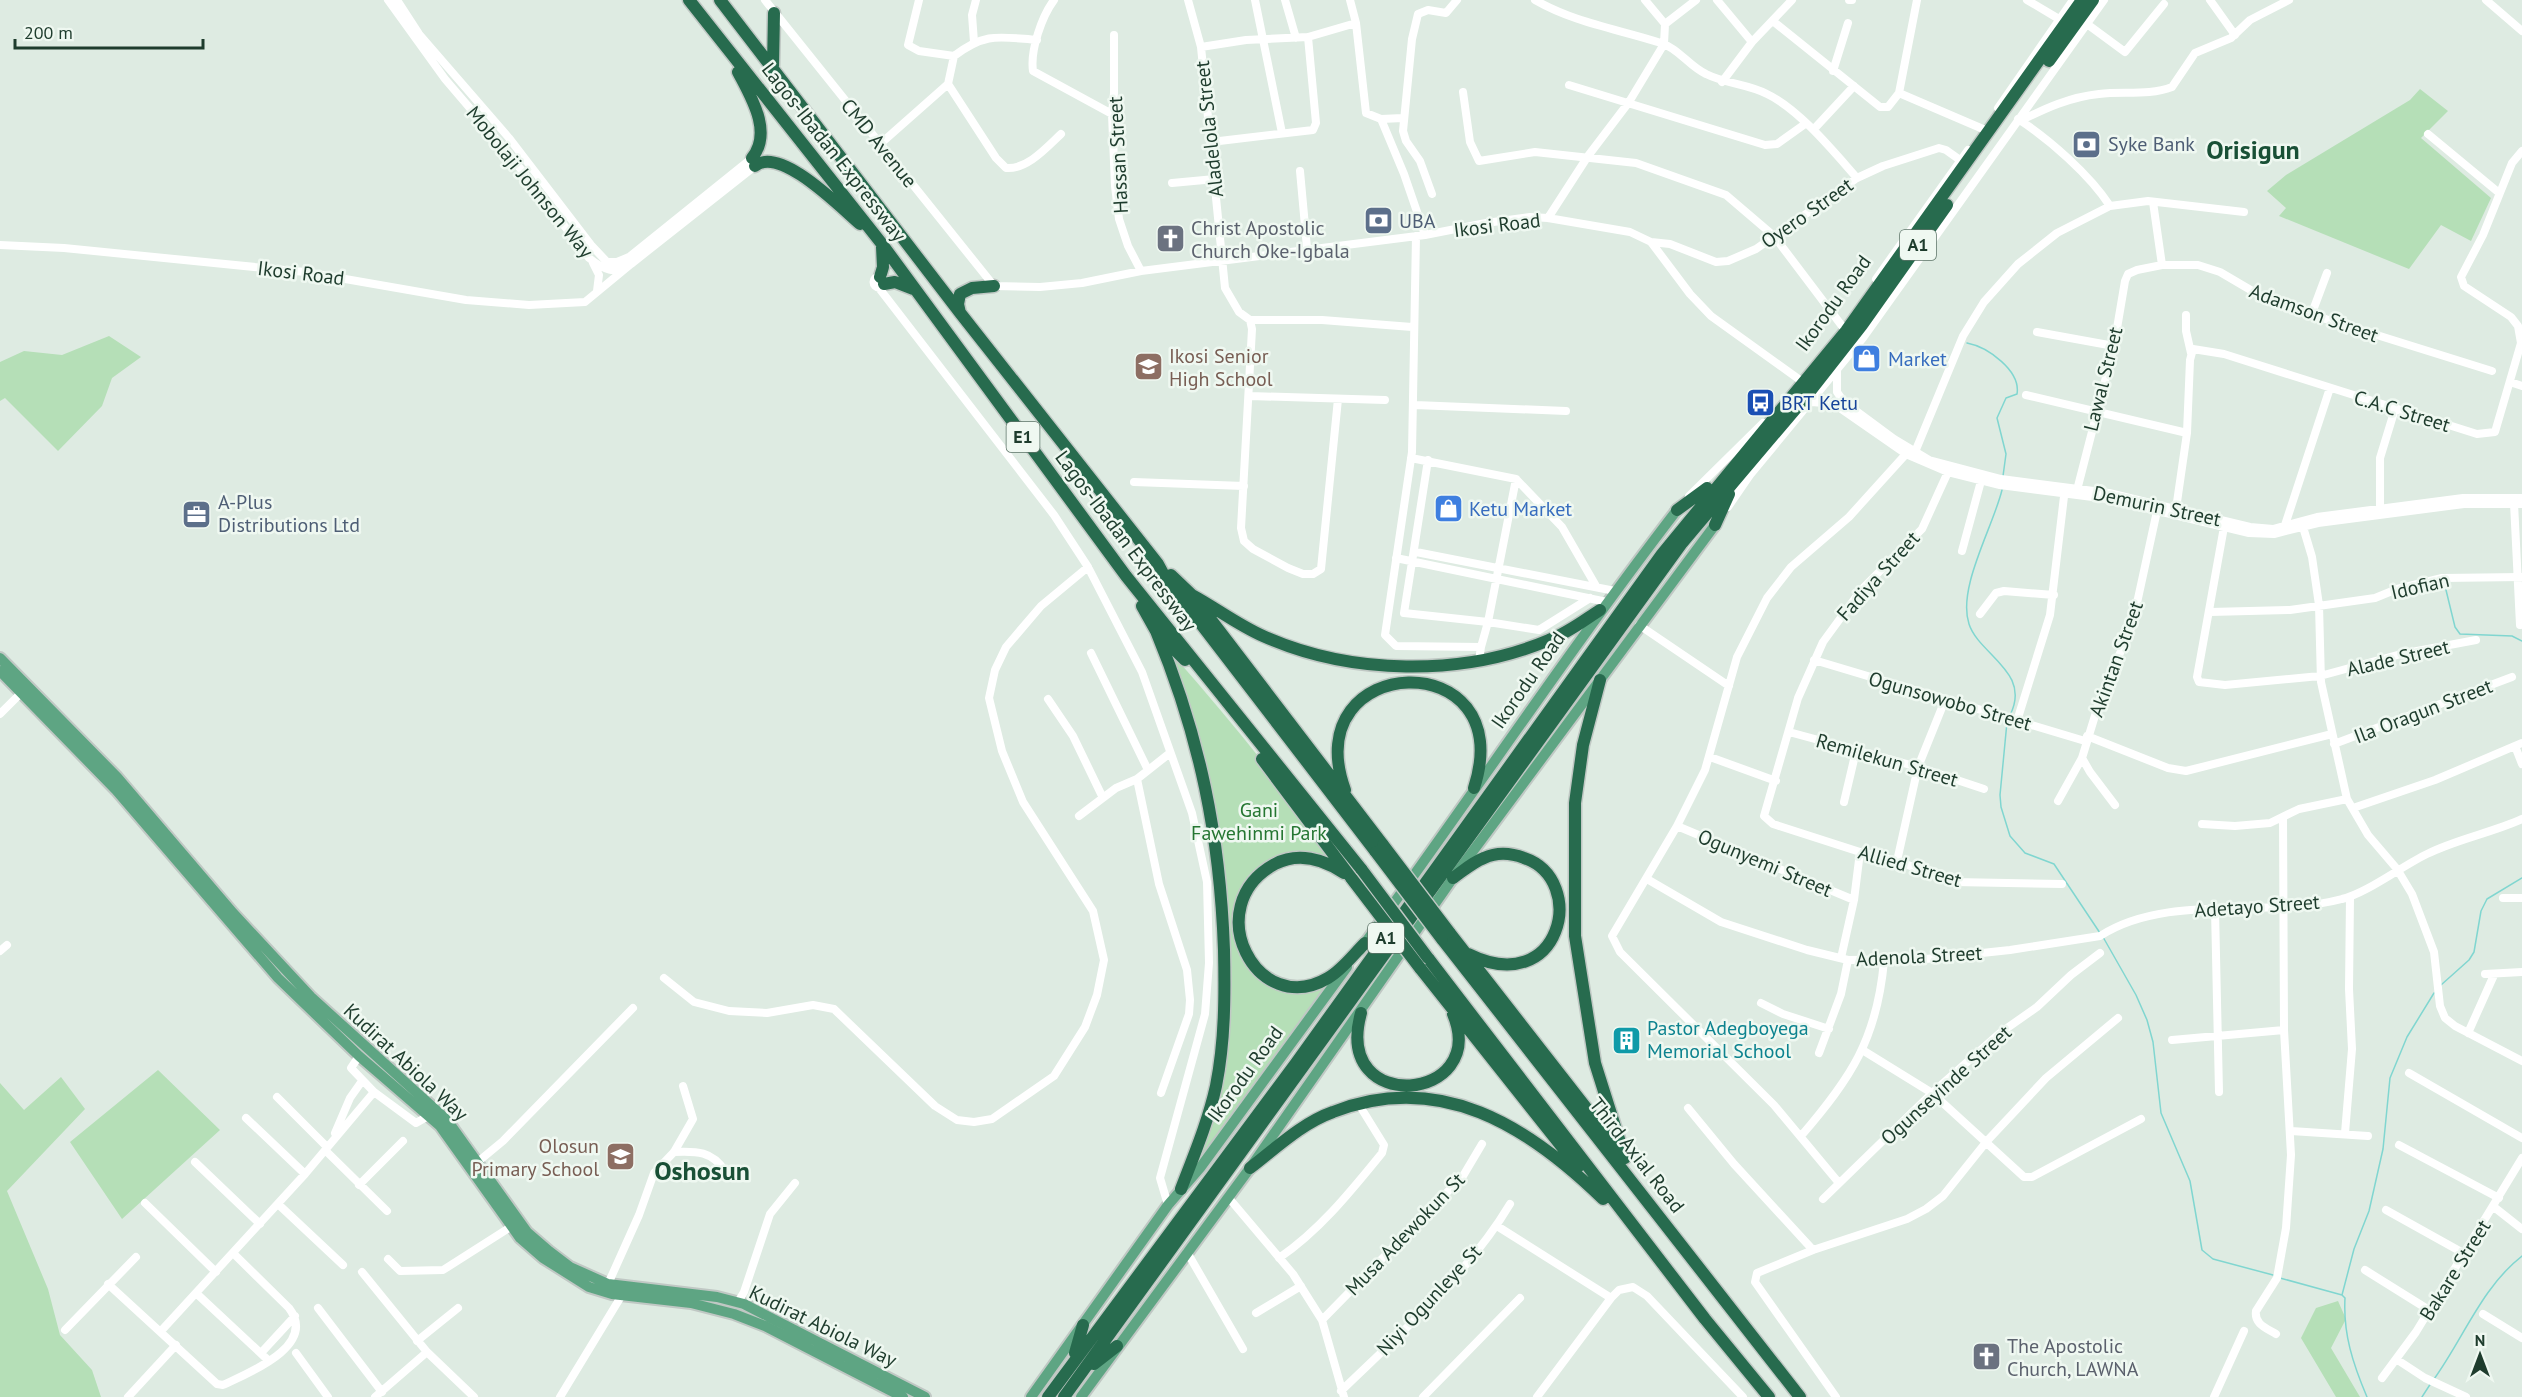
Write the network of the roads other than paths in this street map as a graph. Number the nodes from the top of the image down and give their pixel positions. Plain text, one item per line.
1 (388, 0) edge
2 (397, 0) edge
3 (682, 0) edge
4 (689, 0) edge
5 (720, 0) edge
6 (765, 0) edge
7 (919, 0) edge
8 (976, 0) edge
9 (1054, 0) edge
10 (1188, 0) edge
11 (1255, 0) edge
12 (1285, 0) edge
13 (1350, 0) edge
14 (1456, 0) edge
15 (1535, 0) edge
16 (1645, 0) edge
17 (1696, 0) edge
18 (1717, 0) edge
19 (1792, 0) edge
20 (1917, 0) edge
21 (2027, 0) edge
22 (2073, 0) edge
23 (2082, 0) edge
24 (2093, 0) edge
25 (2104, 0) edge
26 (2210, 0) edge
27 (2289, 0) edge
28 (2487, 0) edge
29 (2164, 4) dead end
30 (698, 12) junction
31 (774, 13) junction
32 (2059, 19) junction
33 (1356, 22) junction
34 (1774, 22) junction
35 (1848, 23) dead end
36 (1665, 24) junction
37 (2087, 24) junction
38 (2522, 31) edge
39 (2235, 34) junction
40 (1114, 35) dead end
41 (1308, 37) junction
42 (1296, 38) junction
43 (1265, 39) junction
44 (1037, 40) junction
45 (974, 42) junction
46 (1752, 42) junction
47 (1664, 44) junction
48 (1200, 47) junction
49 (727, 50) junction
50 (954, 56) junction
51 (773, 66) junction
52 (1833, 71) junction
53 (1722, 82) junction
54 (948, 84) junction
55 (1569, 85) dead end
56 (1854, 86) junction
57 (1462, 92) dead end
58 (1899, 93) junction
59 (1629, 102) junction
60 (1112, 114) junction
61 (1403, 118) junction
62 (1380, 119) junction
63 (2019, 120) junction
64 (1805, 124) junction
65 (1814, 129) junction
66 (1983, 129) junction
67 (1282, 133) junction
68 (1061, 134) dead end
69 (2428, 134) dead end
70 (1211, 142) junction
71 (879, 145) junction
72 (2522, 151) edge
73 (1588, 156) junction
74 (1960, 160) junction
75 (753, 162) junction
76 (1299, 171) dead end
77 (1215, 178) junction
78 (1857, 178) junction
79 (1172, 183) dead end
80 (2498, 192) junction
81 (1432, 194) dead end
82 (2152, 202) junction
83 (2110, 206) junction
84 (2244, 212) dead end
85 (1548, 218) junction
86 (1421, 236) junction
87 (1774, 236) junction
88 (1651, 242) junction
89 (882, 244) junction
90 (0, 245) edge
91 (1307, 248) junction
92 (1224, 260) junction
93 (2162, 265) junction
94 (602, 268) junction
95 (620, 268) junction
96 (2137, 270) joint
97 (1141, 271) junction
98 (2327, 273) dead end
99 (881, 283) junction
100 (994, 286) junction
101 (916, 290) junction
102 (597, 291) junction
103 (2312, 313) junction
104 (961, 314) junction
105 (2186, 315) dead end
106 (1250, 320) junction
107 (1842, 326) junction
108 (1413, 327) junction
109 (2037, 332) dead end
110 (2522, 343) edge
111 (2114, 346) junction
112 (2191, 353) junction
113 (1837, 371) junction
114 (2492, 371) dead end
115 (1800, 380) junction
116 (2510, 382) junction
117 (2522, 386) edge
118 (2330, 388) junction
119 (2026, 395) dead end
120 (1250, 396) junction
121 (1812, 398) junction
122 (1338, 399) junction
123 (1385, 399) dead end
124 (1415, 405) junction
125 (2395, 409) junction
126 (1566, 411) dead end
127 (2097, 411) junction
128 (2187, 434) junction
129 (1915, 453) junction
130 (1906, 454) junction
131 (1411, 459) junction
132 (1428, 460) junction
133 (1948, 472) junction
134 (1516, 479) junction
135 (1728, 480) junction
136 (1981, 481) junction
137 (1134, 482) dead end
138 (2000, 482) junction
139 (1244, 486) junction
140 (2065, 490) junction
141 (2076, 492) junction
142 (2519, 502) edge
143 (2380, 508) junction
144 (2176, 509) junction
145 (1677, 510) junction
146 (2157, 512) junction
147 (1715, 525) junction
148 (2285, 525) junction
149 (2303, 526) junction
150 (2224, 527) junction
151 (1962, 551) dead end
152 (1416, 552) junction
153 (1396, 558) junction
154 (1413, 561) junction
155 (1158, 564) junction
156 (1088, 567) junction
157 (1500, 567) junction
158 (1126, 576) junction
159 (2520, 577) edge
160 (1497, 578) junction
161 (1596, 586) junction
162 (1615, 591) junction
163 (1192, 595) junction
164 (2054, 595) junction
165 (1590, 598) junction
166 (2319, 605) junction
167 (1604, 606) junction
168 (2210, 612) junction
169 (1980, 614) dead end
170 (1488, 622) junction
171 (1639, 625) junction
172 (2520, 625) dead end
173 (1156, 631) junction
174 (2476, 640) dead end
175 (1091, 653) dead end
176 (1480, 653) junction
177 (0, 658) edge
178 (1814, 660) junction
179 (0, 670) edge
180 (2320, 676) junction
181 (2512, 677) dead end
182 (1600, 680) junction
183 (1729, 686) junction
184 (22, 692) junction
185 (1048, 699) dead end
186 (1945, 700) junction
187 (0, 714) edge
188 (2013, 720) junction
189 (1789, 732) junction
190 (2332, 734) junction
191 (2086, 739) junction
192 (2334, 744) junction
193 (2519, 745) edge
194 (1856, 751) junction
195 (1170, 753) junction
196 (1710, 757) junction
197 (2082, 758) junction
198 (2522, 764) edge
199 (1918, 767) junction
200 (1148, 770) junction
201 (1137, 779) junction
202 (1776, 781) junction
203 (1474, 788) junction
204 (1984, 789) dead end
205 (1103, 798) junction
206 (1348, 799) junction
207 (2347, 799) junction
208 (2058, 801) dead end
209 (1844, 802) dead end
210 (2115, 805) dead end
211 (2353, 808) junction
212 (1079, 816) dead end
213 (1764, 816) joint
214 (2283, 817) junction
215 (2522, 819) edge
216 (2202, 824) dead end
217 (1677, 826) junction
218 (1380, 848) junction
219 (1860, 852) junction
220 (1897, 861) junction
221 (2397, 869) junction
222 (1453, 878) junction
223 (1352, 879) junction
224 (1647, 879) junction
225 (2062, 884) dead end
226 (2350, 897) junction
227 (2503, 898) dead end
228 (2522, 898) edge
229 (1854, 900) junction
230 (2283, 906) junction
231 (2215, 909) junction
232 (1445, 935) junction
233 (2100, 936) joint
234 (1365, 943) junction
235 (1464, 951) junction
236 (2100, 953) dead end
237 (1845, 959) junction
238 (1884, 961) junction
239 (1424, 963) junction
240 (2522, 972) edge
241 (664, 978) dead end
242 (1445, 1000) junction
243 (1761, 1004) dead end
244 (633, 1008) dead end
245 (1361, 1013) junction
246 (2118, 1018) dead end
247 (1829, 1029) junction
248 (2284, 1030) junction
249 (2468, 1033) junction
250 (2217, 1036) junction
251 (2172, 1040) dead end
252 (1864, 1051) junction
253 (1819, 1053) dead end
254 (359, 1056) junction
255 (374, 1061) junction
256 (2522, 1061) edge
257 (2409, 1073) dead end
258 (362, 1081) junction
259 (683, 1086) dead end
260 (374, 1092) junction
261 (2219, 1092) dead end
262 (1161, 1093) dead end
263 (1932, 1093) junction
264 (277, 1097) dead end
265 (1359, 1103) junction
266 (1688, 1108) dead end
267 (430, 1115) junction
268 (246, 1118) dead end
269 (2141, 1119) dead end
270 (2290, 1131) junction
271 (2345, 1133) junction
272 (1801, 1136) junction
273 (2368, 1136) dead end
274 (2522, 1138) edge
275 (333, 1139) junction
276 (403, 1141) dead end
277 (1987, 1141) junction
278 (1482, 1144) dead end
279 (2399, 1144) dead end
280 (326, 1149) junction
281 (674, 1152) junction
282 (1625, 1158) junction
283 (2522, 1158) edge
284 (195, 1162) dead end
285 (475, 1164) junction
286 (1250, 1168) junction
287 (741, 1172) dead end
288 (305, 1174) junction
289 (795, 1183) dead end
290 (1839, 1183) junction
291 (359, 1185) junction
292 (1181, 1189) junction
293 (1228, 1197) junction
294 (2499, 1198) junction
295 (1603, 1199) junction
296 (1823, 1199) dead end
297 (145, 1203) dead end
298 (278, 1204) junction
299 (1510, 1204) dead end
300 (1168, 1205) junction
301 (1653, 1207) junction
302 (2494, 1207) junction
303 (2386, 1210) dead end
304 (387, 1211) dead end
305 (260, 1224) junction
306 (512, 1226) junction
307 (1497, 1226) junction
308 (2522, 1229) edge
309 (1649, 1245) junction
310 (1813, 1250) junction
311 (1187, 1252) junction
312 (233, 1253) junction
313 (2465, 1254) junction
314 (136, 1257) dead end
315 (1279, 1258) junction
316 (388, 1259) dead end
317 (343, 1265) dead end
318 (2365, 1270) dead end
319 (216, 1272) junction
320 (362, 1272) dead end
321 (108, 1284) junction
322 (608, 1284) junction
323 (1301, 1286) junction
324 (625, 1291) junction
325 (196, 1293) junction
326 (1520, 1298) dead end
327 (1611, 1298) junction
328 (738, 1302) junction
329 (318, 1308) dead end
330 (458, 1308) dead end
331 (2429, 1310) junction
332 (1256, 1313) dead end
333 (2483, 1314) dead end
334 (295, 1316) junction
335 (1322, 1320) junction
336 (1083, 1325) junction
337 (65, 1330) dead end
338 (2244, 1330) dead end
339 (162, 1331) junction
340 (2276, 1334) dead end
341 (2522, 1338) edge
342 (417, 1341) junction
343 (176, 1345) junction
344 (1117, 1346) junction
345 (1244, 1349) dead end
346 (427, 1352) junction
347 (261, 1353) junction
348 (296, 1353) dead end
349 (2396, 1359) junction
350 (269, 1361) junction
351 (1072, 1363) junction
352 (1084, 1371) junction
353 (2382, 1378) dead end
354 (379, 1394) edge
355 (1343, 1394) edge
356 (1833, 1395) edge
357 (128, 1397) edge
358 (328, 1397) edge
359 (474, 1397) edge
360 (560, 1397) edge
361 (903, 1397) edge
362 (926, 1397) edge
363 (1031, 1397) edge
364 (1048, 1397) edge
365 (1064, 1397) edge
366 (1081, 1397) edge
367 (1423, 1397) edge
368 (1536, 1397) edge
369 (1743, 1397) edge
370 (1769, 1397) edge
371 (1800, 1397) edge
372 (2214, 1397) edge
373 (2466, 1397) edge

1 - 94 street, Mobolaji Johnson Way
2 - 94 street, Mobolaji Johnson Way
3 - 30 highway
4 - 30 highway, Lagos-Ibadan Expressway / E1
5 - 51 highway, Lagos-Ibadan Expressway / E1
6 - 31 street, CMD Avenue
7 - 50 street
8 - 45 street
9 - 44 street
10 - 48 street, Aladelola Street
11 - 43 street
12 - 42 street
13 - 33 street
14 - 61 street
15 - 47 street
16 - 36 street
17 - 36 street
18 - 46 street
19 - 34 street
20 - 58 street
21 - 32 street
22 - 32 street, Ikorodu Road
23 - 135 highway, Ikorodu Road / A1
24 - 121 highway, Ikorodu Road / A1
25 - 37 street, Ikorodu Road
26 - 39 street
27 - 39 street
28 - 38 street
29 - 37 street
30 - 49 highway, Lagos-Ibadan Expressway / E1
31 - 51 highway
31 - 71 street, CMD Avenue
32 - 66 street, Ikorodu Road
33 - 41 street
33 - 62 street
34 - 46 street
34 - 52 street
35 - 52 street
36 - 47 street
37 - 63 street, Ikorodu Road
39 - 63 street
40 - 60 street, Hassan Street
41 - 42 street
41 - 67 street
42 - 43 street
43 - 48 street
43 - 67 street
44 - 45 street
44 - 60 street
45 - 50 street
46 - 53 street
47 - 53 street
47 - 59 street
48 - 70 street, Aladelola Street
49 - 75 highway
49 - 89 highway, Lagos-Ibadan Expressway / E1
50 - 54 street
51 - 104 highway, Lagos-Ibadan Expressway / E1
52 - 56 street
53 - 64 street
54 - 68 street
54 - 71 street
55 - 59 street
56 - 58 street
56 - 65 street
57 - 73 street
58 - 66 street
59 - 64 street
59 - 73 street
60 - 97 street, Hassan Street
61 - 62 street
61 - 81 street
62 - 86 street
63 - 83 street
63 - 113 street, Ikorodu Road
64 - 65 street
65 - 78 street
66 - 74 street, Ikorodu Road
67 - 70 street
69 - 80 street
70 - 77 street, Aladelola Street
71 - 100 street, CMD Avenue
72 - 80 street
73 - 85 street
73 - 87 street
74 - 78 street, Oyero Street
74 - 107 street, Ikorodu Road
75 - 89 highway
75 - 95 street, Mobolaji Johnson Way
75 - 95 street
76 - 91 street
77 - 79 street
77 - 92 street, Aladelola Street
78 - 87 street, Oyero Street
80 - 110 street, C.A.C Street
82 - 83 street
82 - 84 street
82 - 93 street
83 - 129 street
85 - 86 street, Ikosi Road
85 - 88 street, Ikosi Road
86 - 91 street, Ikosi Road
86 - 108 street
87 - 88 street, Oyero Street
87 - 107 street
88 - 115 street
89 - 99 highway
89 - 101 highway, Lagos-Ibadan Expressway / E1
90 - 102 street, Ikosi Road
91 - 92 street, Ikosi Road
92 - 97 street, Ikosi Road
92 - 106 street, Aladelola Street
93 - 96 street, Adamson Street
93 - 103 street, Adamson Street
94 - 95 street, Mobolaji Johnson Way
94 - 102 street
95 - 102 street, Ikosi Road
96 - 111 street, Lawal Street
97 - 100 street, Ikosi Road
98 - 103 street
99 - 101 highway
99 - 156 street
100 - 104 highway
101 - 158 highway, Lagos-Ibadan Expressway / E1
103 - 114 street, Adamson Street
104 - 155 highway, Lagos-Ibadan Expressway / E1
105 - 112 street
106 - 108 street
106 - 120 street
107 - 115 street, Ikorodu Road
108 - 124 street
109 - 111 street
110 - 116 street, C.A.C Street
111 - 127 street, Lawal Street
112 - 118 street, C.A.C Street
112 - 128 street
113 - 121 street, Ikorodu Road
113 - 129 street, Demurin Street
115 - 145 street, Ikorodu Road
116 - 117 street
116 - 125 street, C.A.C Street
118 - 125 street, C.A.C Street
118 - 148 street
119 - 127 street
120 - 122 street
120 - 139 street
121 - 130 street, Demurin Street
121 - 135 highway, Ikorodu Road / A1
121 - 147 street, Ikorodu Road
122 - 123 street
122 - 139 street
124 - 126 street
124 - 131 street
125 - 143 street
127 - 128 street
127 - 141 street, Lawal Street
128 - 144 street
129 - 138 street, Demurin Street
130 - 133 street, Demurin Street
130 - 183 street
131 - 132 street
131 - 153 street
132 - 134 street
132 - 152 street
133 - 136 street, Demurin Street
133 - 178 street, Fadiya Street
134 - 157 street
134 - 161 street
135 - 145 highway
135 - 147 highway
135 - 351 highway, Ikorodu Road / A1
135 - 352 highway, Ikorodu Road / A1
136 - 138 street, Demurin Street
136 - 151 street
137 - 139 street
138 - 140 street, Demurin Street
140 - 141 street, Demurin Street
140 - 164 street
141 - 144 street, Demurin Street
141 - 146 street, Demurin Street
142 - 143 street, Demurin Street
142 - 149 street, Demurin Street
142 - 159 street
143 - 148 street, Demurin Street
144 - 148 street, Demurin Street
145 - 162 main road, Ikorodu Road
146 - 150 street, Demurin Street
146 - 191 street, Akintan Street
147 - 171 main road, Ikorodu Road
149 - 150 street, Demurin Street
149 - 166 street
150 - 168 street
152 - 154 street
152 - 157 street
153 - 154 street
153 - 176 street
154 - 160 street
154 - 170 street
155 - 163 highway
155 - 218 highway, Lagos-Ibadan Expressway / E1
156 - 195 street
156 - 241 street
157 - 160 street
157 - 161 street
158 - 173 highway
158 - 239 highway, Lagos-Ibadan Expressway / E1, bridge
159 - 166 street, Idofian
159 - 172 street
160 - 165 street
160 - 170 street
161 - 162 street
162 - 167 main road, Ikorodu Road
163 - 176 highway
163 - 206 highway
164 - 169 street
164 - 188 street
165 - 167 street
165 - 170 street
166 - 168 street, Idofian
166 - 180 street
167 - 176 highway
167 - 203 main road, Ikorodu Road
168 - 180 street, Alade Street
170 - 176 street
171 - 182 main road, Ikorodu Road
171 - 183 street
173 - 223 highway
173 - 292 highway
174 - 180 street, Alade Street
175 - 200 street
177 - 255 main road, Kudirat Abiola Way
178 - 186 street, Ogunsowobo Street
178 - 189 street, Fadiya Street
179 - 184 main road, Kudirat Abiola Way
180 - 190 street
181 - 192 street, Ila Oragun Street
182 - 222 main road, Ikorodu Road
182 - 282 highway
183 - 196 street
184 - 187 street
184 - 254 main road, Kudirat Abiola Way
185 - 205 street
186 - 188 street, Ogunsowobo Street
186 - 199 street
188 - 191 street, Ogunsowobo Street
189 - 194 street, Remilekun Street
189 - 202 street, Fadiya Street
190 - 191 street, Ogunsowobo Street
190 - 192 street
191 - 197 street, Akintan Street
192 - 207 street
193 - 198 street
193 - 211 street
194 - 199 street, Remilekun Street
194 - 209 street
195 - 200 street
195 - 300 street
196 - 202 street
196 - 217 street
197 - 208 street, Akintan Street
197 - 210 street
199 - 204 street, Remilekun Street
199 - 220 street
200 - 201 street
201 - 205 street
201 - 262 street
202 - 213 street, Fadiya Street
203 - 206 highway
203 - 234 main road, Ikorodu Road
205 - 212 street
206 - 218 highway
207 - 211 street
207 - 214 street
211 - 221 street
213 - 219 street, Allied Street
214 - 216 street
214 - 230 street
215 - 221 street, Adetayo Street
217 - 224 street
217 - 229 street, Ogunyemi Street
218 - 232 highway, Lagos-Ibadan Expressway, bridge
219 - 220 street, Allied Street
219 - 229 street
220 - 225 street, Allied Street
221 - 226 street, Adetayo Street
221 - 249 street
222 - 235 highway
222 - 245 main road, Ikorodu Road
223 - 234 highway
223 - 239 highway, bridge
224 - 237 street, Adenola Street
224 - 272 street
226 - 230 street, Adetayo Street
226 - 271 street
227 - 228 street
229 - 237 street
230 - 231 street, Adetayo Street
230 - 248 street
231 - 233 street, Adetayo Street
231 - 250 street
232 - 235 highway
232 - 301 highway, Third Axial Road
233 - 238 street, Adenola Street
234 - 292 main road, Ikorodu Road
235 - 282 highway
236 - 263 street, Ogunseyinde Street
237 - 238 street, Adenola Street
237 - 247 street
238 - 252 street
239 - 242 highway
239 - 309 highway
240 - 249 street
242 - 245 highway
242 - 295 highway
243 - 247 street
244 - 285 street
245 - 286 main road, Ikorodu Road
246 - 277 street
247 - 253 street
248 - 250 street
248 - 270 street
249 - 256 street
250 - 251 street
250 - 261 street
252 - 263 street
252 - 272 street
254 - 255 main road, Kudirat Abiola Way
254 - 258 street
255 - 267 main road, Kudirat Abiola Way
255 - 285 main road, Kudirat Abiola Way
257 - 274 street
258 - 260 street
258 - 275 street
259 - 281 street
260 - 267 street
260 - 275 street
263 - 277 street
263 - 290 street, Ogunseyinde Street
264 - 280 street
265 - 286 highway
265 - 295 highway
265 - 315 street
266 - 310 street
267 - 285 main road, Kudirat Abiola Way
268 - 288 street
269 - 277 street
270 - 271 street
270 - 340 street
271 - 273 street
272 - 290 street
275 - 280 street
276 - 291 street
277 - 310 street
278 - 335 street, Musa Adewokun St
279 - 294 street
280 - 288 street
280 - 291 street
281 - 287 street
281 - 322 street
282 - 301 highway
283 - 294 street, Bakare Street
284 - 305 street
285 - 306 main road, Kudirat Abiola Way
285 - 322 main road, Kudirat Abiola Way
286 - 293 main road, Ikorodu Road
288 - 298 street
289 - 328 street
290 - 296 street, Ogunseyinde Street
291 - 304 street
292 - 300 main road, Ikorodu Road
293 - 311 main road, Ikorodu Road
293 - 315 street
294 - 302 street, Bakare Street
295 - 309 highway
297 - 319 street
298 - 305 street
298 - 317 street
299 - 307 street, Niyi Ogunleye St
300 - 336 main road, Ikorodu Road
301 - 371 highway, Third Axial Road
302 - 308 street
302 - 313 street, Bakare Street
303 - 313 street
305 - 312 street
306 - 316 street
306 - 324 main road, Kudirat Abiola Way
307 - 327 street
307 - 355 street, Niyi Ogunleye St
309 - 370 highway
310 - 356 street
311 - 344 main road, Ikorodu Road
311 - 345 street
312 - 319 street
312 - 334 street
313 - 331 street, Bakare Street
314 - 321 street
315 - 323 street
318 - 331 street
319 - 325 street
320 - 342 street
321 - 337 street
321 - 339 street
322 - 324 main road, Kudirat Abiola Way
323 - 332 street
323 - 335 street
324 - 328 main road, Kudirat Abiola Way
324 - 360 street
324 - 361 main road, Kudirat Abiola Way
325 - 339 street
325 - 347 street
326 - 367 street
327 - 368 street
327 - 369 street
328 - 362 main road, Kudirat Abiola Way
329 - 354 street
330 - 342 street
331 - 349 street, Bakare Street
333 - 341 street
334 - 347 street
334 - 350 street
335 - 355 street
336 - 351 highway
336 - 363 main road, Ikorodu Road
338 - 372 street
339 - 343 street
342 - 346 street
343 - 350 street
343 - 357 street
344 - 352 highway
344 - 366 main road, Ikorodu Road
346 - 354 street
346 - 359 street
347 - 350 street
348 - 358 street
349 - 353 street, Bakare Street
349 - 373 street
351 - 364 highway, Ikorodu Road / A1
352 - 365 highway, Ikorodu Road / A1

